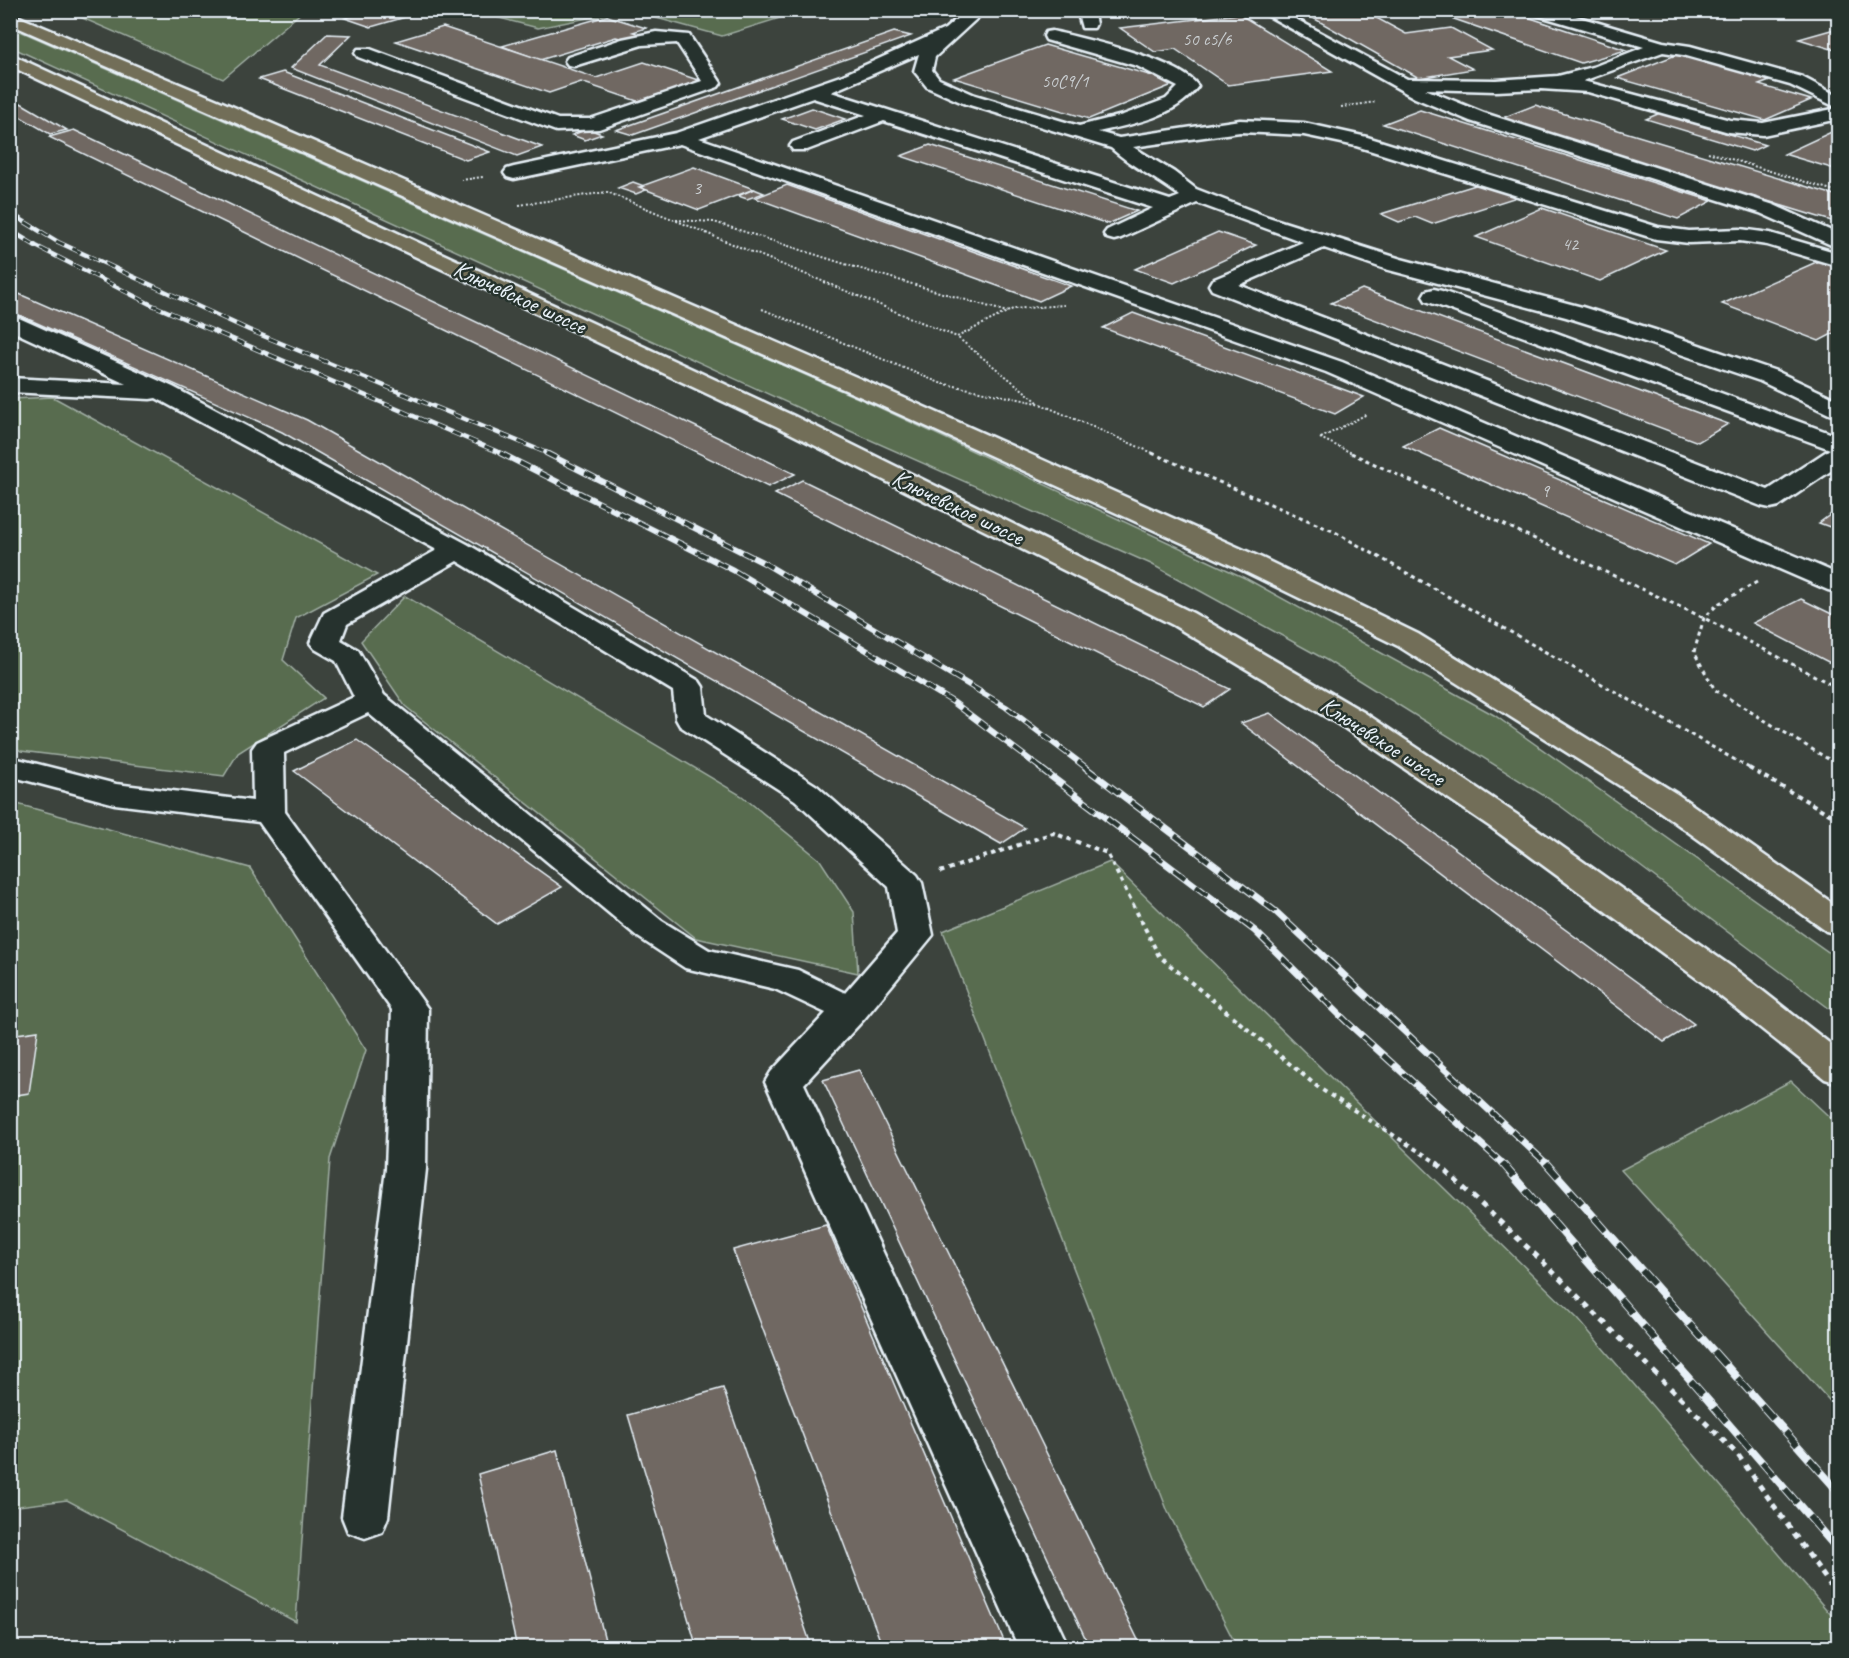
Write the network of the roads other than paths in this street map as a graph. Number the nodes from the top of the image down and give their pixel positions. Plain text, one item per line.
1 (978, 10) edge
2 (1266, 10) edge
3 (1536, 10) edge
4 (10, 18) edge
5 (951, 33) junction
6 (1052, 36) dead end
7 (1661, 47) junction
8 (364, 52) dead end
9 (10, 59) edge
10 (574, 60) dead end
11 (1399, 83) junction
12 (1538, 83) junction
13 (813, 92) junction
14 (1839, 104) edge
15 (1839, 114) edge
16 (884, 115) junction
17 (592, 125) junction
18 (1079, 131) junction
19 (681, 138) junction
20 (1118, 144) junction
21 (644, 146) junction
22 (800, 146) dead end
23 (514, 173) dead end
24 (1197, 196) junction
25 (1171, 207) junction
26 (1114, 234) dead end
27 (1839, 242) edge
28 (1314, 245) junction
29 (1839, 260) edge
30 (10, 321) edge
31 (10, 385) edge
32 (164, 392) junction
33 (1839, 410) edge
34 (1839, 444) edge
35 (1839, 455) edge
36 (457, 550) junction
37 (1839, 584) edge
38 (372, 700) junction
39 (10, 766) edge
40 (269, 813) junction
41 (1839, 923) edge
42 (850, 1010) junction
43 (1839, 1070) edge
44 (365, 1517) dead end
45 (1044, 1647) edge

1 - 5 street
2 - 11 street
3 - 7 street
4 - 41 main road
5 - 13 street
5 - 18 street
6 - 18 street
7 - 12 street
7 - 14 street
8 - 17 street
9 - 43 main road, Ключевское шоссе
10 - 17 street
11 - 12 street
11 - 27 street
12 - 15 street
13 - 16 street
13 - 19 street
16 - 22 street
16 - 25 street
17 - 21 street
18 - 20 street
19 - 21 street
19 - 37 street
20 - 24 street
20 - 29 street
21 - 23 street
24 - 25 street
24 - 28 street
25 - 26 street
28 - 33 street
28 - 34 street
28 - 35 street
30 - 32 street
31 - 32 street
32 - 36 street
36 - 38 street
36 - 42 street
38 - 40 street
38 - 42 street
39 - 40 street
40 - 44 street
42 - 45 street

